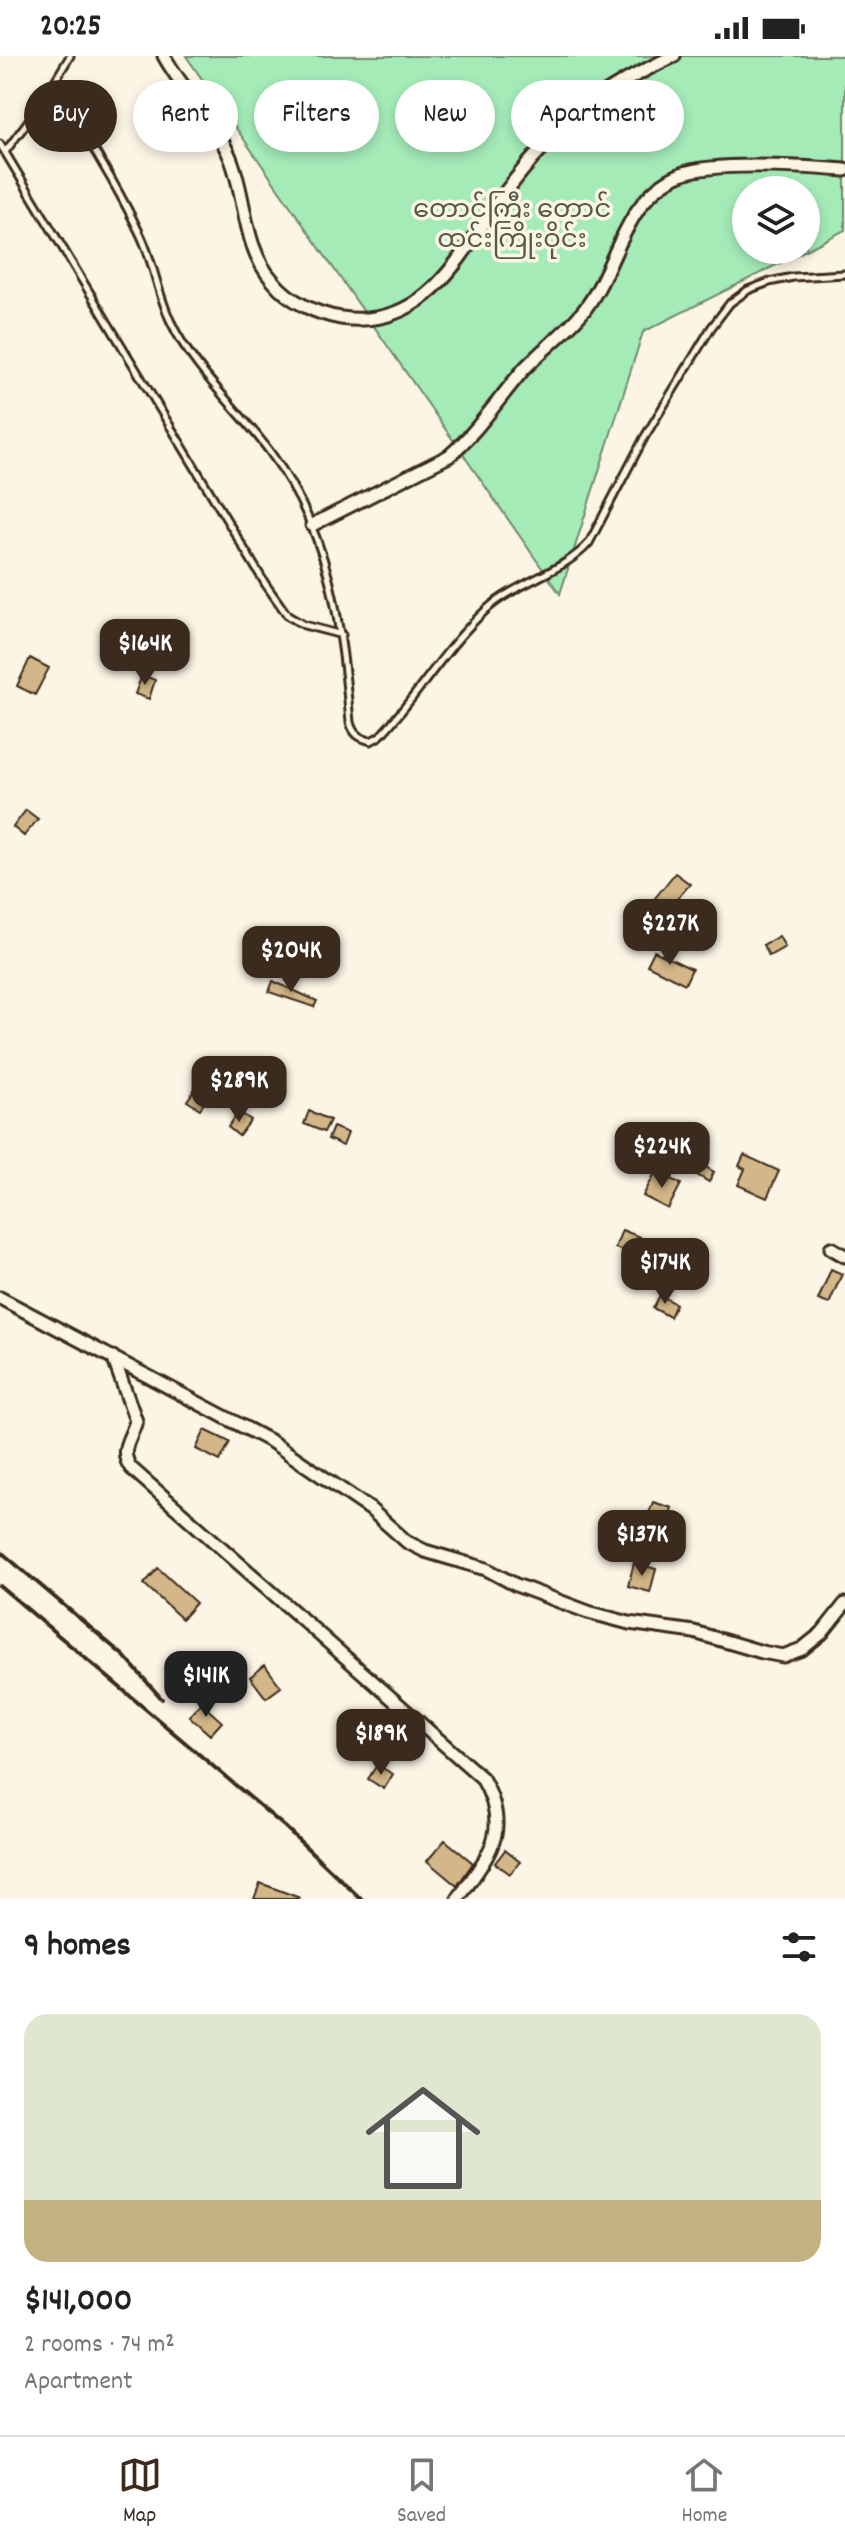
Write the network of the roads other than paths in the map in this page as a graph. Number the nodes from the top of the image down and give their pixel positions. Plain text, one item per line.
1 (70, 56) edge
2 (164, 56) edge
3 (674, 56) edge
4 (56, 80) edge
5 (24, 125) edge
6 (0, 144) edge
7 (5, 152) junction
8 (95, 152) edge
9 (845, 170) edge
10 (845, 274) edge
11 (312, 525) junction
12 (342, 635) junction
13 (831, 1248) dead end
14 (845, 1256) edge
15 (0, 1298) edge
16 (113, 1357) junction
17 (845, 1604) edge
18 (458, 1899) edge

1 - 4 lane
2 - 3 street
5 - 7 lane
6 - 7 lane
7 - 12 lane
8 - 11 lane
9 - 11 street
10 - 12 lane
11 - 12 lane
13 - 14 street
15 - 16 street
16 - 17 street
16 - 18 street

